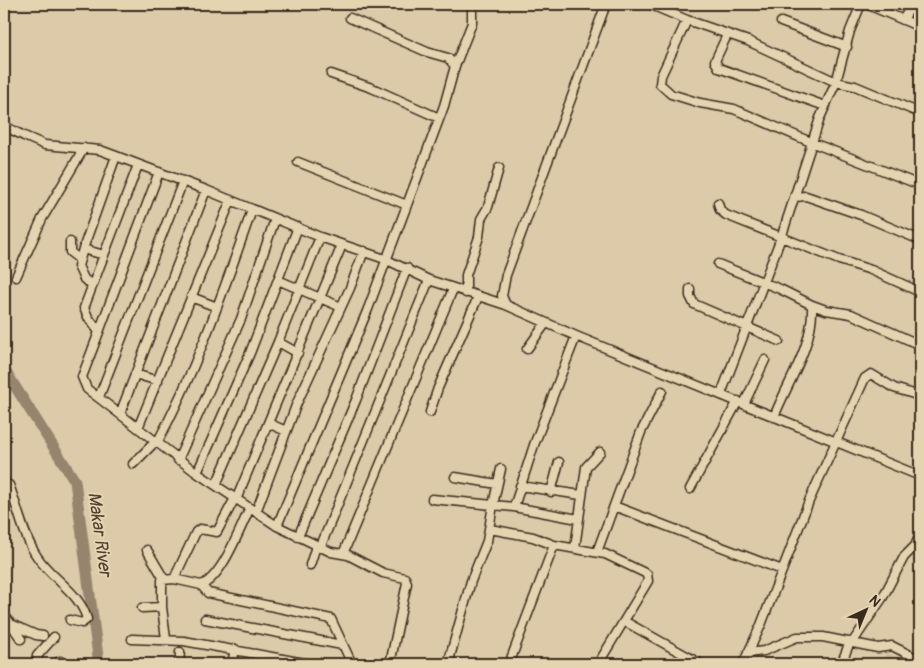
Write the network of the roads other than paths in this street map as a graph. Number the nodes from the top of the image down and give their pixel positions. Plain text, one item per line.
1 (472, 4) edge
2 (606, 4) edge
3 (649, 4) edge
4 (861, 4) edge
5 (866, 4) edge
6 (912, 4) edge
7 (350, 18) dead end
8 (687, 20) junction
9 (903, 20) junction
10 (781, 22) dead end
11 (920, 27) edge
12 (726, 35) junction
13 (847, 46) junction
14 (455, 66) junction
15 (331, 74) dead end
16 (836, 82) junction
17 (825, 106) junction
18 (920, 113) edge
19 (439, 118) junction
20 (4, 122) edge
21 (815, 142) junction
22 (84, 148) junction
23 (116, 156) junction
24 (298, 162) dead end
25 (138, 164) junction
26 (499, 168) dead end
27 (159, 172) junction
28 (183, 181) junction
29 (920, 184) edge
30 (206, 190) junction
31 (799, 196) junction
32 (231, 200) junction
33 (718, 203) dead end
34 (406, 205) junction
35 (252, 210) junction
36 (275, 219) junction
37 (298, 227) junction
38 (782, 235) junction
39 (320, 237) junction
40 (920, 240) edge
41 (70, 242) dead end
42 (342, 245) junction
43 (83, 249) junction
44 (364, 252) junction
45 (104, 255) junction
46 (79, 259) junction
47 (385, 259) junction
48 (718, 264) dead end
49 (406, 268) junction
50 (16, 277) dead end
51 (278, 280) junction
52 (429, 280) junction
53 (763, 282) junction
54 (90, 283) junction
55 (299, 288) junction
56 (453, 289) junction
57 (690, 289) dead end
58 (920, 292) edge
59 (466, 293) junction
60 (478, 296) junction
61 (191, 297) junction
62 (320, 298) junction
63 (500, 299) junction
64 (812, 305) junction
65 (217, 307) junction
66 (341, 307) junction
67 (546, 323) junction
68 (745, 328) junction
69 (99, 332) junction
70 (576, 336) junction
71 (779, 341) dead end
72 (278, 342) junction
73 (920, 345) edge
74 (526, 349) dead end
75 (298, 353) junction
76 (765, 360) dead end
77 (135, 374) junction
78 (158, 381) junction
79 (662, 392) dead end
80 (721, 394) junction
81 (920, 396) edge
82 (100, 397) junction
83 (741, 403) junction
84 (430, 412) dead end
85 (120, 414) junction
86 (774, 417) junction
87 (268, 423) junction
88 (138, 428) junction
89 (286, 431) junction
90 (156, 442) junction
91 (837, 443) junction
92 (600, 452) dead end
93 (178, 460) junction
94 (559, 462) dead end
95 (134, 464) dead end
96 (501, 469) dead end
97 (197, 473) junction
98 (920, 476) edge
99 (455, 477) dead end
100 (4, 483) edge
101 (497, 484) junction
102 (216, 485) junction
103 (520, 486) junction
104 (690, 489) dead end
105 (551, 492) junction
106 (581, 495) junction
107 (235, 499) junction
108 (432, 499) dead end
109 (493, 505) junction
110 (614, 506) junction
111 (514, 507) junction
112 (253, 510) junction
113 (578, 519) junction
114 (276, 526) junction
115 (490, 529) junction
116 (920, 534) edge
117 (298, 537) junction
118 (554, 545) junction
119 (318, 547) junction
120 (575, 548) junction
121 (147, 550) dead end
122 (597, 552) junction
123 (343, 554) junction
124 (310, 565) dead end
125 (782, 570) junction
126 (164, 579) junction
127 (174, 579) junction
128 (201, 585) junction
129 (162, 607) junction
130 (142, 608) dead end
131 (4, 614) edge
132 (205, 619) dead end
133 (70, 620) dead end
134 (624, 621) junction
135 (12, 625) junction
136 (43, 636) dead end
137 (54, 637) dead end
138 (22, 639) dead end
139 (132, 639) dead end
140 (166, 639) junction
141 (851, 643) junction
142 (342, 645) junction
143 (235, 649) junction
144 (180, 652) dead end
145 (748, 654) junction
146 (920, 660) edge
147 (39, 664) edge
148 (178, 664) edge
149 (232, 664) edge
150 (310, 664) edge
151 (352, 664) edge
152 (390, 664) edge
153 (448, 664) edge
154 (509, 664) edge
155 (598, 664) edge
156 (700, 664) edge
157 (742, 664) edge
158 (841, 664) edge

1 - 14 street
2 - 63 street
3 - 8 street
4 - 13 street
5 - 9 street
6 - 9 street
7 - 14 street
8 - 12 street
8 - 21 street
9 - 11 street
10 - 13 street
12 - 16 street
12 - 17 street
13 - 16 street
14 - 19 street
15 - 19 street
16 - 17 street
16 - 18 street
17 - 21 street
19 - 34 street
20 - 22 street
21 - 29 street
21 - 31 street
22 - 23 street
22 - 50 street
23 - 25 street
23 - 43 street
24 - 34 street
25 - 27 street
25 - 45 street
26 - 59 street
27 - 28 street
27 - 69 street
28 - 30 street
28 - 82 street
30 - 32 street
30 - 77 street
31 - 38 street
31 - 40 street
32 - 35 street
32 - 61 street
33 - 38 street
34 - 47 street
35 - 36 street
35 - 65 street
36 - 37 street
36 - 93 street
37 - 39 street
37 - 51 street
38 - 53 street
38 - 58 street
39 - 42 street
39 - 55 street
41 - 46 street
42 - 44 street
42 - 62 street
43 - 45 street
43 - 46 street
44 - 47 street
44 - 66 street
45 - 54 street
46 - 54 street
47 - 49 street
47 - 114 street
48 - 53 street
49 - 52 street
49 - 117 street
51 - 55 street
51 - 97 street
52 - 56 street
52 - 119 street
53 - 64 street
53 - 68 street
54 - 69 street
55 - 62 street
55 - 72 street
56 - 59 street
56 - 123 street
57 - 68 street
59 - 60 street
60 - 63 street
60 - 84 street
61 - 65 street
61 - 78 street
62 - 66 street
62 - 75 street
63 - 67 street
64 - 73 street
64 - 86 street
65 - 90 street
66 - 89 street
67 - 70 street
67 - 74 street
68 - 71 street
68 - 80 street
69 - 82 street
70 - 80 street
70 - 103 street
72 - 75 street
72 - 102 street
75 - 87 street
76 - 83 street
77 - 78 street
77 - 85 street
78 - 88 street
79 - 110 street
80 - 83 street
81 - 91 street
82 - 85 street
83 - 86 street
83 - 104 street
85 - 88 street
86 - 91 street
87 - 89 street
87 - 107 street
88 - 90 street
89 - 112 street
90 - 93 street
90 - 95 street
91 - 98 street
91 - 125 street
92 - 106 street
93 - 97 street
94 - 105 street
96 - 101 street
97 - 102 street
99 - 101 street
100 - 133 street
101 - 109 street
102 - 107 street
103 - 105 street
103 - 111 street
105 - 106 street
106 - 113 street
107 - 112 street
107 - 127 street
108 - 109 street
109 - 111 street
109 - 115 street
110 - 122 street
110 - 125 street
111 - 113 street
112 - 114 street
112 - 128 street
113 - 120 street
114 - 117 street
115 - 118 street
115 - 153 street
116 - 141 street
117 - 119 street
118 - 120 street
118 - 154 street
119 - 123 street
119 - 124 street
120 - 122 street
121 - 126 street
122 - 134 street
123 - 152 street
125 - 145 street
126 - 127 street
126 - 129 street
127 - 128 street
128 - 142 street
129 - 130 street
129 - 140 street
131 - 135 street
132 - 142 street
134 - 155 street
134 - 156 street
135 - 136 street
135 - 138 street
137 - 147 street
139 - 140 street
140 - 143 street
141 - 145 street
141 - 146 street
141 - 158 street
142 - 151 street
143 - 149 street
143 - 150 street
144 - 148 street
145 - 157 street

